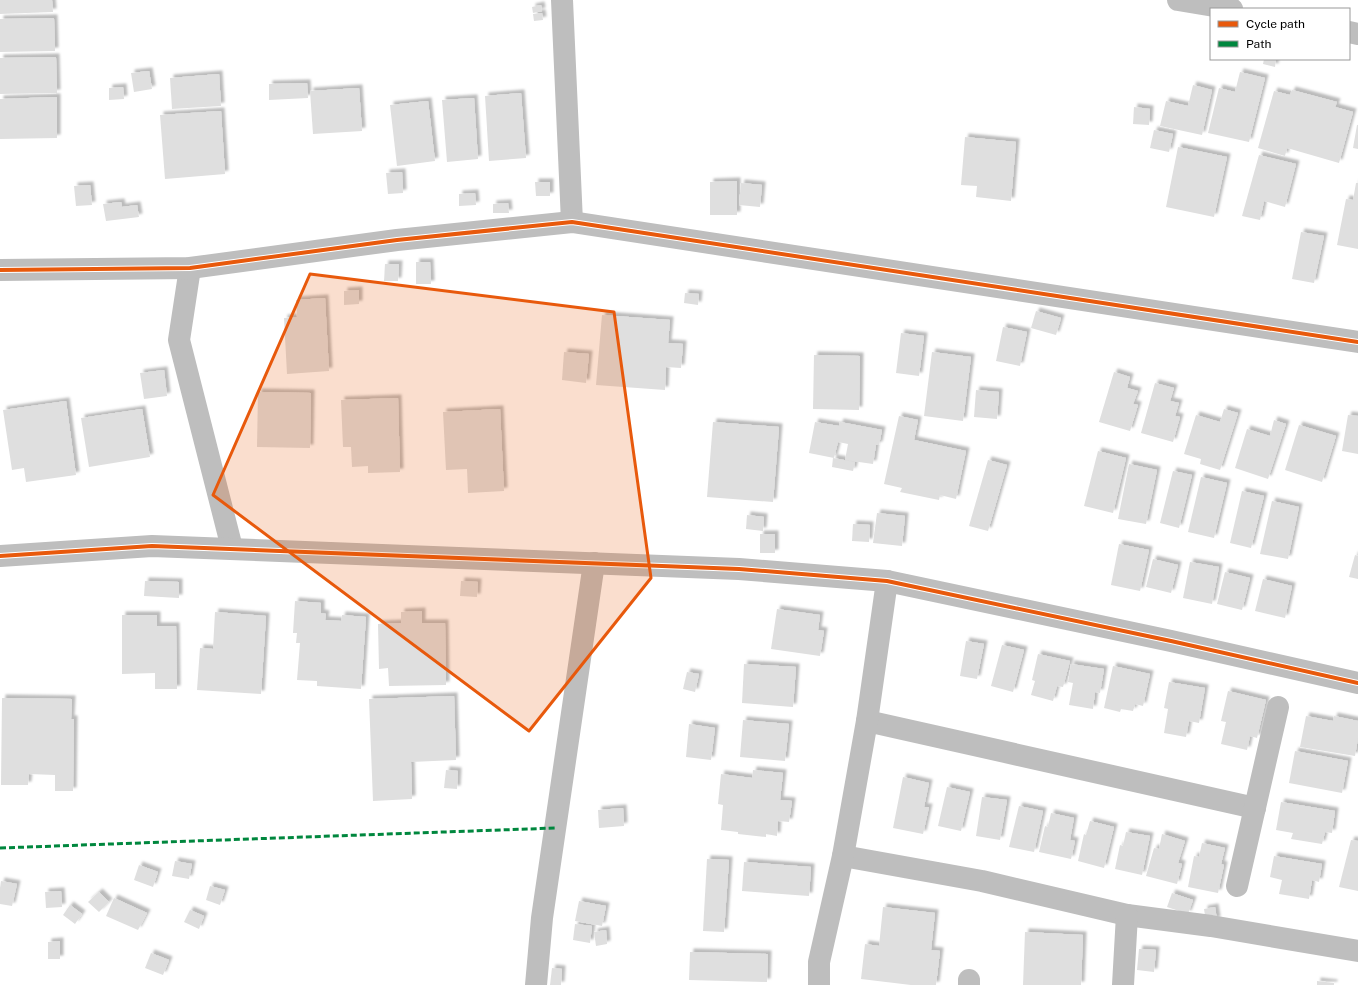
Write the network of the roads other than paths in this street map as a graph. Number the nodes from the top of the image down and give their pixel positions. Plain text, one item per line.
1 (562, 0) edge
2 (1178, 0) edge
3 (1226, 8) edge
4 (572, 222) junction
5 (190, 268) junction
6 (0, 270) edge
7 (1358, 342) edge
8 (232, 548) junction
9 (0, 556) edge
10 (594, 563) junction
11 (887, 581) junction
12 (1358, 683) edge
13 (1278, 707) dead end
14 (867, 721) junction
15 (1255, 808) junction
16 (843, 856) junction
17 (1237, 886) dead end
18 (1127, 916) junction
19 (1358, 951) edge
20 (536, 985) edge
21 (819, 985) edge
22 (1123, 985) edge

1 - 4 street
2 - 3 street
4 - 5 street
4 - 7 street
5 - 6 street
5 - 8 street
8 - 9 street
8 - 10 street
10 - 11 street
10 - 20 street
11 - 12 street
11 - 14 street
13 - 15 street
14 - 15 street
14 - 16 street
15 - 17 street
16 - 18 street
16 - 21 street
18 - 19 street
18 - 22 street

